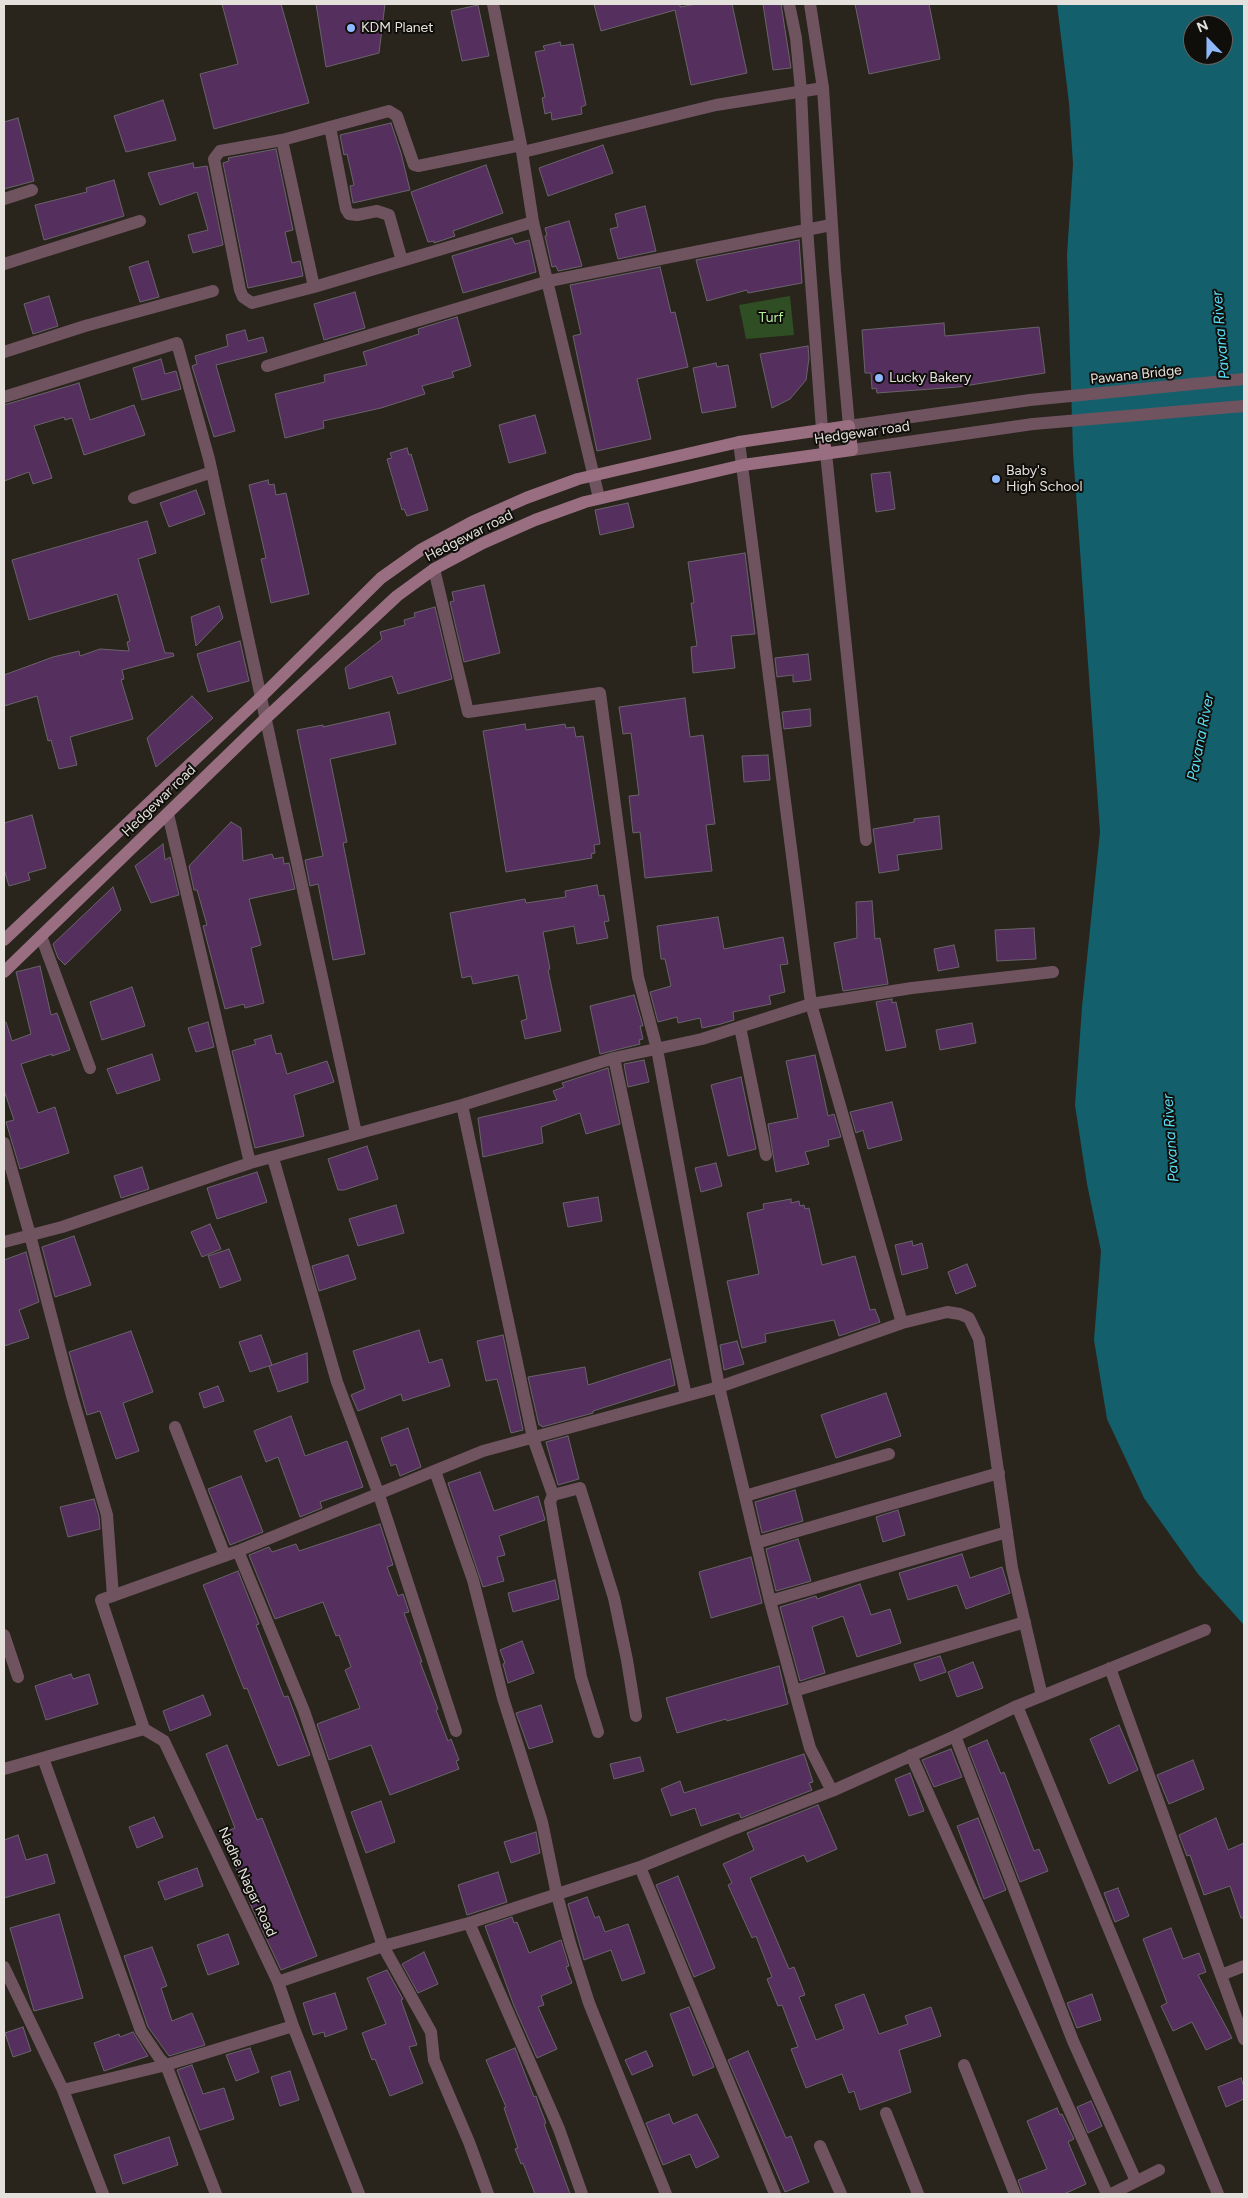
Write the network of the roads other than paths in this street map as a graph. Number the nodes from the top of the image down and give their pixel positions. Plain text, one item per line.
1 (493, 4) edge
2 (789, 4) edge
3 (810, 4) edge
4 (823, 88) junction
5 (801, 91) junction
6 (330, 127) junction
7 (282, 140) junction
8 (522, 149) junction
9 (32, 190) dead end
10 (4, 199) edge
11 (140, 221) dead end
12 (533, 222) junction
13 (831, 225) junction
14 (807, 228) junction
15 (402, 261) junction
16 (4, 264) edge
17 (549, 281) junction
18 (314, 287) junction
19 (213, 292) dead end
20 (4, 352) edge
21 (267, 366) dead end
22 (1244, 379) edge
23 (4, 397) edge
24 (1030, 400) joint
25 (1244, 406) edge
26 (849, 426) junction
27 (822, 428) junction
28 (739, 442) junction
29 (852, 450) junction
30 (826, 454) junction
31 (743, 465) junction
32 (212, 472) junction
33 (594, 475) junction
34 (134, 498) dead end
35 (599, 498) junction
36 (434, 569) junction
37 (261, 697) junction
38 (265, 719) junction
39 (168, 814) junction
40 (866, 840) dead end
41 (41, 936) junction
42 (4, 940) edge
43 (4, 972) edge
44 (1053, 972) dead end
45 (811, 1004) junction
46 (740, 1027) junction
47 (657, 1049) junction
48 (614, 1058) junction
49 (90, 1068) dead end
50 (462, 1105) junction
51 (356, 1133) junction
52 (4, 1143) edge
53 (766, 1155) dead end
54 (273, 1158) junction
55 (250, 1164) junction
56 (30, 1235) junction
57 (4, 1242) edge
58 (902, 1323) junction
59 (719, 1387) junction
60 (686, 1396) junction
61 (175, 1427) dead end
62 (533, 1438) junction
63 (889, 1454) dead end
64 (436, 1471) junction
65 (999, 1474) junction
66 (380, 1495) junction
67 (553, 1495) junction
68 (745, 1496) junction
69 (1007, 1532) junction
70 (756, 1543) junction
71 (238, 1551) junction
72 (225, 1556) junction
73 (114, 1596) junction
74 (770, 1600) junction
75 (1025, 1622) junction
76 (1204, 1630) dead end
77 (4, 1635) edge
78 (1110, 1668) junction
79 (18, 1677) dead end
80 (794, 1691) junction
81 (1042, 1696) junction
82 (1017, 1706) junction
83 (636, 1716) dead end
84 (144, 1730) junction
85 (456, 1731) dead end
86 (598, 1732) dead end
87 (955, 1736) junction
88 (911, 1755) junction
89 (43, 1758) junction
90 (4, 1769) edge
91 (832, 1791) junction
92 (640, 1868) junction
93 (557, 1895) junction
94 (469, 1923) junction
95 (383, 1946) junction
96 (1244, 1966) edge
97 (4, 1967) edge
98 (1221, 1975) junction
99 (278, 1982) junction
100 (293, 2026) junction
101 (1244, 2038) edge
102 (166, 2065) junction
103 (964, 2065) dead end
104 (62, 2090) junction
105 (886, 2113) dead end
106 (820, 2146) dead end
107 (1159, 2170) dead end
108 (1136, 2181) junction
109 (103, 2194) edge
110 (216, 2194) edge
111 (359, 2194) edge
112 (488, 2194) edge
113 (582, 2194) edge
114 (666, 2194) edge
115 (775, 2194) edge
116 (841, 2194) edge
117 (918, 2194) edge
118 (1015, 2194) edge
119 (1107, 2194) edge
120 (1111, 2194) edge
121 (1218, 2194) edge

1 - 8 street
2 - 5 street
3 - 4 street
4 - 5 street
4 - 13 street
5 - 8 street
5 - 14 street
6 - 7 street
6 - 8 street
6 - 15 street
7 - 18 street
7 - 18 street
8 - 12 street
9 - 10 street
11 - 16 street
12 - 15 street
12 - 17 street
13 - 14 street
13 - 26 street
14 - 17 street
14 - 27 street
15 - 18 street
17 - 21 street
17 - 33 street
19 - 20 street
22 - 24 street, Pawana Bridge
23 - 32 street
24 - 26 street, Hedgewar road
25 - 29 street, Hedgewar road
26 - 27 main road, Hedgewar road
26 - 29 main road
27 - 28 main road, Hedgewar road
27 - 30 main road
28 - 31 street
28 - 33 main road, Hedgewar road
29 - 30 main road, Hedgewar road
30 - 31 main road, Hedgewar road
30 - 40 street
31 - 35 main road, Hedgewar road
31 - 45 street
32 - 34 street
32 - 37 street
33 - 35 street
33 - 37 main road, Hedgewar road
35 - 36 main road, Hedgewar road
36 - 38 main road, Hedgewar road
36 - 47 street
37 - 38 street
37 - 42 main road, Hedgewar road
38 - 39 main road, Hedgewar road
38 - 51 street
39 - 41 main road, Hedgewar road
39 - 55 street
41 - 43 main road, Hedgewar road
41 - 49 street
44 - 45 street
45 - 46 street
45 - 58 street
46 - 47 street
46 - 53 street
47 - 48 street
47 - 59 street
48 - 50 street
48 - 60 street
50 - 51 street
50 - 62 street
51 - 54 street
52 - 56 street
54 - 55 street
54 - 66 street
55 - 56 street
56 - 57 street
56 - 73 street
58 - 59 street
58 - 65 street
59 - 60 street
59 - 68 street
60 - 62 street
61 - 72 street
62 - 64 street
62 - 67 street
63 - 68 street
64 - 66 street
64 - 93 street
65 - 69 street
65 - 70 street
66 - 71 street
66 - 85 street
67 - 83 street
67 - 86 street
68 - 70 street
69 - 74 street
69 - 75 street
70 - 74 street
71 - 72 street
71 - 95 street
72 - 73 street
73 - 84 street
74 - 80 street
75 - 80 street
75 - 81 street
76 - 78 street
77 - 79 street
78 - 81 street
78 - 98 street
80 - 91 street
81 - 82 street
82 - 87 street
82 - 121 street
84 - 89 street
84 - 99 street, Nadhe Nagar Road
87 - 88 street
87 - 108 street
88 - 91 street
88 - 119 street
89 - 90 street
89 - 102 street
91 - 92 street
92 - 93 street
92 - 115 street
93 - 94 street
93 - 114 street
94 - 95 street
94 - 113 street
95 - 99 street
95 - 112 street
96 - 98 street
97 - 104 street
98 - 101 street
99 - 100 street, Nadhe Nagar Road
100 - 102 street
100 - 111 street, Nadhe Nagar Road
102 - 104 street
102 - 110 street
103 - 118 street
104 - 109 street
105 - 117 street
106 - 116 street
107 - 108 street
108 - 120 street

